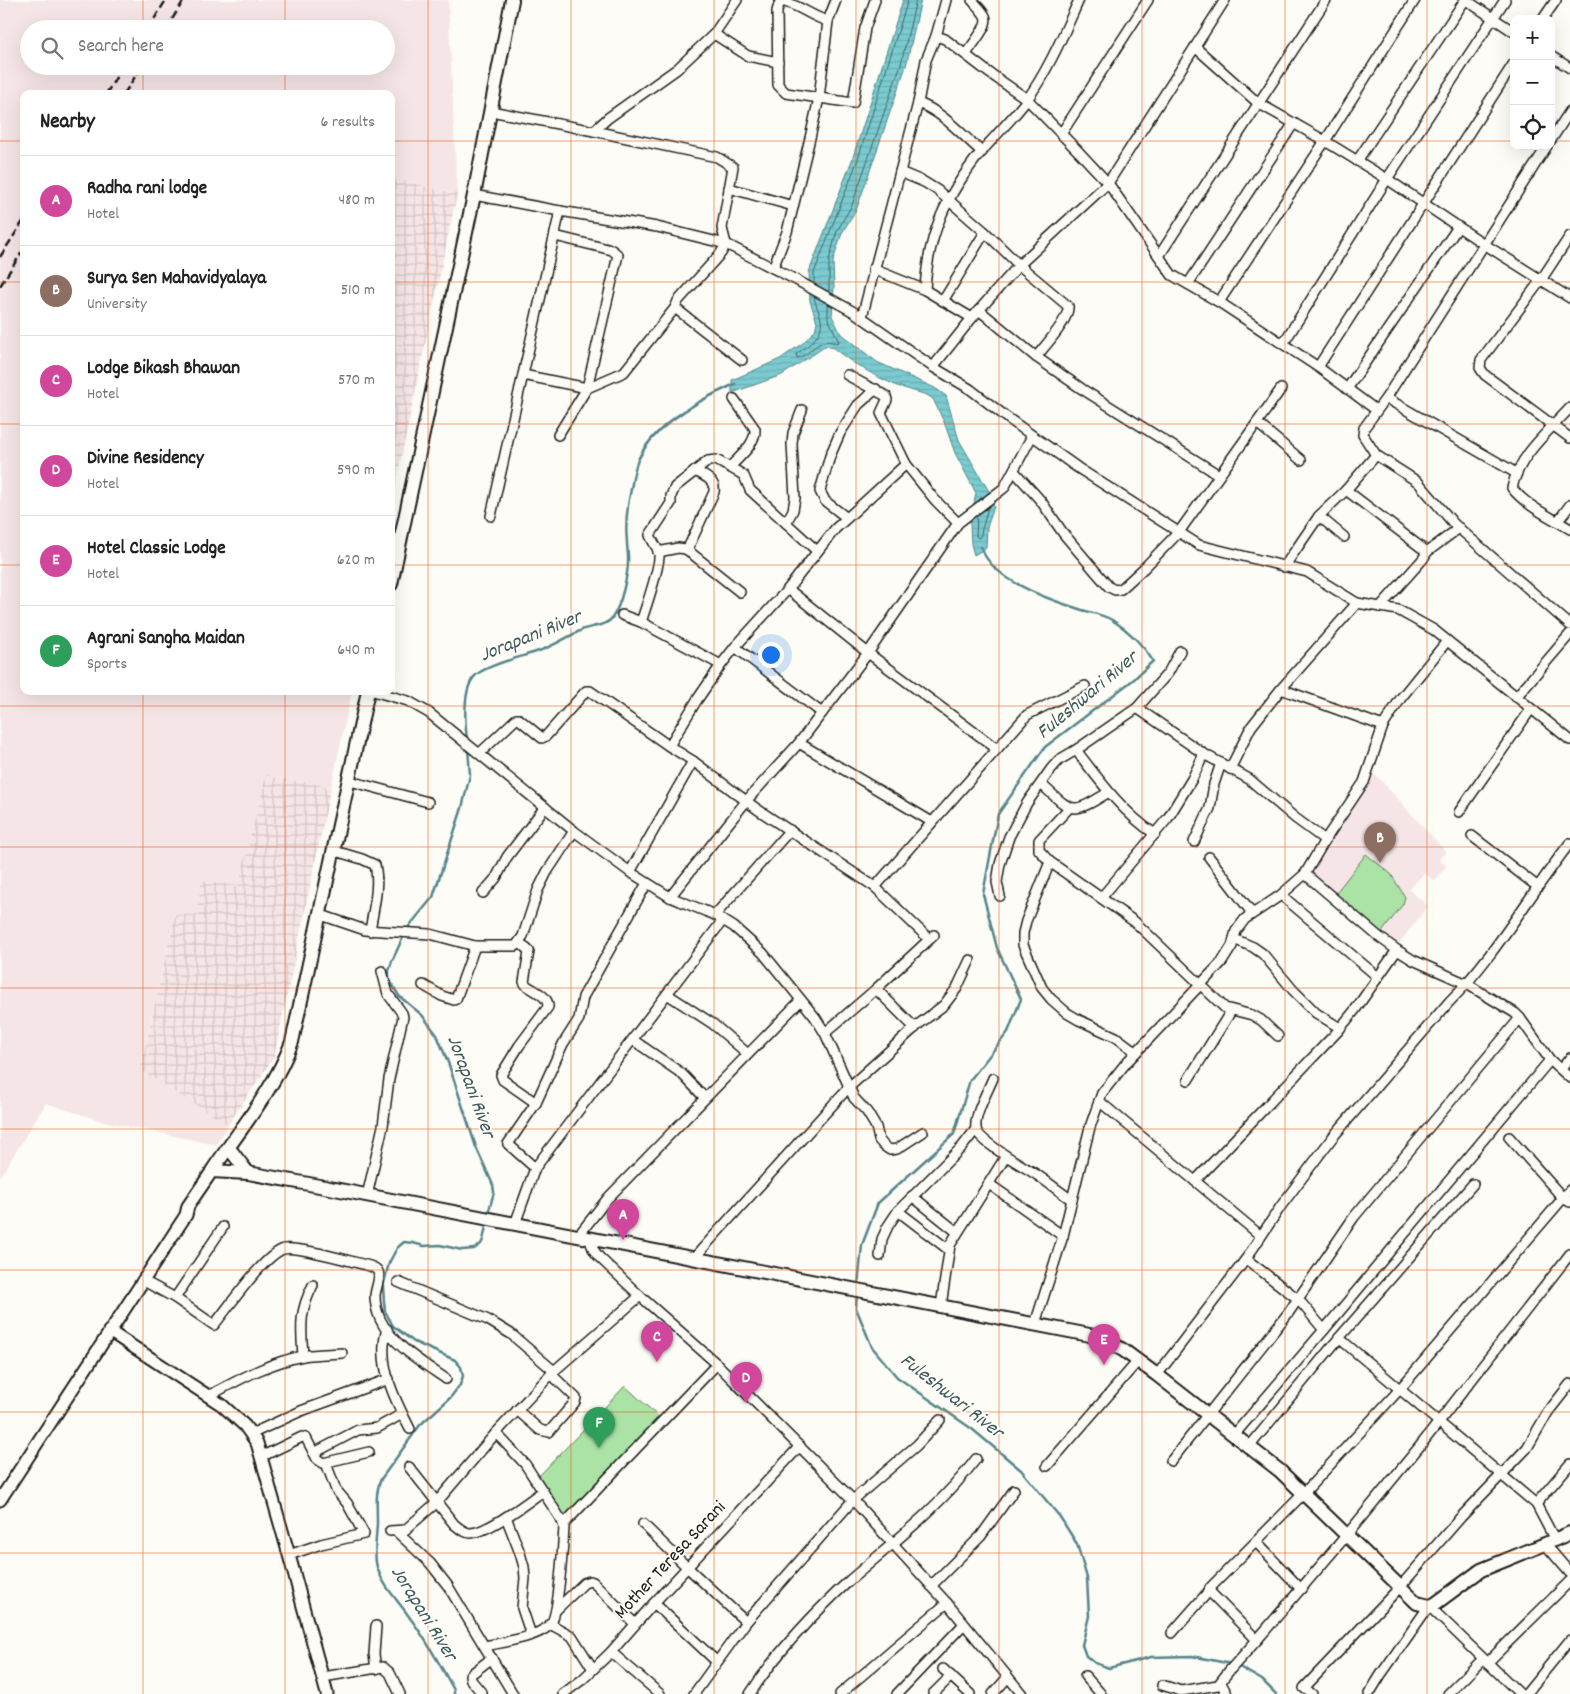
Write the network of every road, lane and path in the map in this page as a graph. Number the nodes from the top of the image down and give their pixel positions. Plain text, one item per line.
1 (512, 0) edge
2 (737, 0) edge
3 (836, 0) edge
4 (875, 0) edge
5 (946, 0) edge
6 (972, 0) edge
7 (1078, 0) edge
8 (1148, 0) edge
9 (1225, 0) edge
10 (1326, 0) edge
11 (1414, 0) edge
12 (1465, 0) edge
13 (1504, 0) edge
14 (1556, 0) edge
15 (1546, 15) edge
16 (1492, 18) junction
17 (828, 21) junction
18 (1510, 29) edge
19 (714, 34) junction
20 (936, 36) junction
21 (1195, 47) junction
22 (966, 54) junction
23 (1555, 59) edge
24 (778, 62) junction
25 (1570, 68) edge
26 (1510, 70) edge
27 (819, 98) junction
28 (1027, 100) junction
29 (918, 103) junction
30 (1258, 103) junction
31 (491, 111) junction
32 (1570, 111) edge
33 (1294, 123) junction
34 (594, 131) junction
35 (1060, 134) junction
36 (1555, 134) edge
37 (1325, 140) junction
38 (1545, 150) edge
39 (982, 152) junction
40 (1358, 161) junction
41 (900, 172) junction
42 (1387, 179) junction
43 (1108, 184) junction
44 (729, 188) junction
45 (474, 195) junction
46 (948, 198) junction
47 (1423, 204) junction
48 (793, 206) junction
49 (560, 211) junction
50 (1458, 227) junction
51 (985, 232) junction
52 (555, 236) junction
53 (1570, 236) edge
54 (726, 244) junction
55 (1484, 244) junction
56 (1160, 256) junction
57 (1020, 265) junction
58 (773, 268) junction
59 (873, 269) junction
60 (1541, 280) junction
61 (1188, 284) junction
62 (925, 290) junction
63 (1570, 298) edge
64 (943, 301) junction
65 (1219, 302) junction
66 (674, 308) junction
67 (980, 310) junction
68 (858, 315) junction
69 (972, 318) junction
70 (1283, 344) junction
71 (1036, 356) junction
72 (742, 360) dead end
73 (933, 367) junction
74 (1318, 367) junction
75 (523, 375) junction
76 (847, 375) dead end
77 (587, 388) junction
78 (876, 389) junction
79 (1281, 389) dead end
80 (1347, 389) junction
81 (1386, 398) junction
82 (734, 399) dead end
83 (1569, 409) edge
84 (802, 410) dead end
85 (1376, 410) junction
86 (1257, 422) junction
87 (1554, 425) junction
88 (558, 436) dead end
89 (1032, 436) junction
90 (1570, 438) edge
91 (1376, 455) junction
92 (1301, 460) dead end
93 (906, 464) junction
94 (730, 467) junction
95 (695, 471) junction
96 (1014, 471) junction
97 (1516, 473) junction
98 (1219, 475) junction
99 (1346, 490) junction
100 (1570, 505) edge
101 (491, 516) dead end
102 (1319, 516) junction
103 (847, 518) junction
104 (1558, 522) junction
105 (786, 523) junction
106 (958, 524) junction
107 (1459, 528) junction
108 (1570, 529) edge
109 (1179, 532) junction
110 (1344, 537) dead end
111 (686, 549) junction
112 (817, 551) junction
113 (658, 552) junction
114 (1427, 552) junction
115 (395, 565) edge
116 (1284, 567) junction
117 (788, 589) junction
118 (740, 592) dead end
119 (1357, 603) junction
120 (1380, 607) junction
121 (622, 615) dead end
122 (641, 622) junction
123 (1570, 625) edge
124 (1570, 634) edge
125 (1447, 641) junction
126 (735, 647) junction
127 (1180, 651) dead end
128 (868, 653) junction
129 (721, 665) junction
130 (1085, 686) dead end
131 (1281, 689) junction
132 (367, 695) edge
133 (386, 695) edge
134 (1516, 697) junction
135 (1137, 708) junction
136 (1531, 709) junction
137 (822, 713) junction
138 (1384, 726) junction
139 (1570, 740) edge
140 (799, 743) junction
141 (669, 746) junction
142 (997, 749) junction
143 (1076, 750) junction
144 (479, 752) junction
145 (1204, 754) junction
146 (693, 761) junction
147 (1221, 764) junction
148 (1230, 769) junction
149 (350, 780) junction
150 (1041, 784) junction
151 (1109, 792) junction
152 (747, 800) junction
153 (428, 802) dead end
154 (545, 807) junction
155 (1069, 808) junction
156 (1459, 812) dead end
157 (932, 822) junction
158 (574, 830) junction
159 (790, 830) junction
160 (1155, 834) junction
161 (1472, 836) dead end
162 (1325, 840) junction
163 (1194, 842) dead end
164 (1570, 844) edge
165 (334, 851) junction
166 (1209, 857) dead end
167 (1050, 862) junction
168 (630, 872) junction
169 (1305, 874) junction
170 (647, 883) junction
171 (875, 887) junction
172 (1538, 887) junction
173 (483, 893) dead end
174 (1281, 895) junction
175 (1000, 896) dead end
176 (670, 897) junction
177 (1101, 898) junction
178 (1252, 913) junction
179 (715, 915) junction
180 (321, 916) junction
181 (724, 920) junction
182 (370, 931) junction
183 (1234, 938) junction
184 (520, 943) junction
185 (475, 946) junction
186 (1397, 950) junction
187 (970, 960) dead end
188 (382, 971) dead end
189 (1378, 976) junction
190 (1467, 984) junction
191 (424, 985) dead end
192 (1201, 985) junction
193 (876, 989) junction
194 (667, 994) junction
195 (801, 1000) junction
196 (1231, 1011) junction
197 (1520, 1018) junction
198 (915, 1028) junction
199 (1340, 1028) junction
200 (825, 1033) junction
201 (1278, 1036) dead end
202 (633, 1040) junction
203 (1136, 1052) junction
204 (748, 1054) junction
205 (1570, 1058) edge
206 (1550, 1060) junction
207 (1561, 1070) junction
208 (994, 1078) dead end
209 (1570, 1078) edge
210 (1188, 1080) dead end
211 (848, 1088) junction
212 (705, 1098) junction
213 (1099, 1101) junction
214 (536, 1103) junction
215 (976, 1130) junction
216 (923, 1132) dead end
217 (238, 1135) junction
218 (1509, 1137) dead end
219 (232, 1152) junction
220 (1006, 1156) junction
221 (535, 1168) junction
222 (248, 1173) junction
223 (214, 1174) junction
224 (1196, 1181) junction
225 (990, 1184) junction
226 (1473, 1184) dead end
227 (1570, 1190) edge
228 (367, 1196) junction
229 (912, 1196) junction
230 (1072, 1200) junction
231 (1566, 1200) edge
232 (898, 1211) junction
233 (512, 1223) junction
234 (223, 1227) dead end
235 (957, 1232) junction
236 (1063, 1236) junction
237 (1262, 1236) junction
238 (584, 1237) junction
239 (949, 1250) junction
240 (1570, 1254) edge
241 (880, 1256) dead end
242 (694, 1258) junction
243 (1246, 1259) junction
244 (142, 1280) junction
245 (398, 1282) dead end
246 (313, 1285) dead end
247 (640, 1296) junction
248 (175, 1298) junction
249 (1298, 1299) junction
250 (941, 1306) junction
251 (1035, 1324) junction
252 (386, 1329) junction
253 (1324, 1330) junction
254 (109, 1331) junction
255 (1339, 1338) junction
256 (342, 1353) dead end
257 (303, 1356) junction
258 (1138, 1361) junction
259 (717, 1364) junction
260 (553, 1373) junction
261 (1157, 1375) junction
262 (389, 1379) junction
263 (446, 1379) dead end
264 (1570, 1384) edge
265 (1400, 1389) junction
266 (207, 1395) junction
267 (517, 1410) junction
268 (402, 1414) junction
269 (1208, 1415) junction
270 (940, 1420) dead end
271 (1439, 1422) junction
272 (410, 1429) dead end
273 (496, 1433) junction
274 (251, 1434) junction
275 (1234, 1435) junction
276 (800, 1446) junction
277 (1249, 1447) junction
278 (369, 1452) dead end
279 (314, 1453) junction
280 (261, 1454) junction
281 (976, 1459) dead end
282 (1172, 1461) dead end
283 (326, 1462) junction
284 (1570, 1464) edge
285 (1047, 1466) dead end
286 (409, 1467) dead end
287 (1502, 1474) junction
288 (1014, 1490) dead end
289 (543, 1491) junction
290 (1304, 1493) junction
291 (0, 1500) edge
292 (853, 1500) junction
293 (436, 1502) junction
294 (1536, 1504) junction
295 (506, 1517) junction
296 (564, 1524) junction
297 (643, 1524) dead end
298 (1570, 1533) edge
299 (1346, 1536) junction
300 (1256, 1542) junction
301 (1550, 1542) junction
302 (892, 1543) junction
303 (290, 1554) junction
304 (687, 1567) junction
305 (1570, 1573) edge
306 (1570, 1581) edge
307 (931, 1586) junction
308 (1399, 1588) junction
309 (1301, 1589) junction
310 (1209, 1592) junction
311 (654, 1603) junction
312 (947, 1603) junction
313 (1429, 1606) junction
314 (556, 1610) junction
315 (746, 1622) junction
316 (550, 1624) junction
317 (635, 1624) junction
318 (964, 1624) junction
319 (376, 1626) dead end
320 (1172, 1633) dead end
321 (531, 1635) junction
322 (1257, 1640) junction
323 (1570, 1640) edge
324 (484, 1646) junction
325 (611, 1652) junction
326 (492, 1658) junction
327 (1485, 1661) junction
328 (717, 1662) junction
329 (376, 1669) junction
330 (593, 1669) junction
331 (943, 1669) dead end
332 (951, 1676) junction
333 (1085, 1676) dead end
334 (323, 1677) junction
335 (1008, 1677) junction
336 (1222, 1683) junction
337 (1162, 1684) dead end
338 (327, 1694) edge
339 (400, 1694) edge
340 (480, 1694) edge
341 (514, 1694) edge
342 (564, 1694) edge
343 (660, 1694) edge
344 (694, 1694) edge
345 (750, 1694) edge
346 (840, 1694) edge
347 (898, 1694) edge
348 (934, 1694) edge
349 (970, 1694) edge
350 (993, 1694) edge
351 (1021, 1694) edge
352 (1101, 1694) edge
353 (1227, 1694) edge
354 (1312, 1694) edge
355 (1369, 1694) edge
356 (1448, 1694) edge
357 (1520, 1694) edge
358 (1526, 1694) edge

1 - 31 main road
2 - 19 street
3 - 17 street
4 - 27 street
5 - 20 street
6 - 22 street
7 - 28 street
8 - 35 street
9 - 21 street
10 - 30 street
11 - 37 street
12 - 16 street
12 - 40 street
13 - 16 street
14 - 15 street
16 - 18 street
16 - 42 street
17 - 24 street
17 - 27 street
19 - 24 street
19 - 34 street
20 - 22 street
20 - 29 street
21 - 30 street
21 - 43 street
22 - 28 street
23 - 25 street
24 - 27 street
26 - 47 street
27 - 48 street
28 - 35 street
28 - 39 street
29 - 39 street
29 - 41 street
30 - 33 street
30 - 56 street
31 - 34 street
31 - 45 main road
32 - 36 street
33 - 37 street
33 - 61 street
34 - 44 street
35 - 43 street
37 - 40 street
37 - 65 street
38 - 55 street
39 - 46 street
40 - 42 street
41 - 46 street
41 - 59 street
42 - 47 street
42 - 70 street
43 - 56 street
43 - 57 street
44 - 48 street
44 - 54 street
45 - 49 street
45 - 115 main road
46 - 51 street
46 - 62 street
47 - 50 street
47 - 74 street
48 - 58 street
49 - 52 street
49 - 54 street
50 - 55 street
50 - 80 street
51 - 57 street
51 - 64 street
52 - 75 street
52 - 77 street
53 - 60 street
54 - 58 street
54 - 66 street
55 - 60 street
55 - 81 street
56 - 61 street
57 - 67 street
57 - 71 street
58 - 68 street
59 - 62 street
59 - 68 street
60 - 63 street
60 - 87 street
61 - 65 street
62 - 64 street
64 - 69 street
65 - 70 street
66 - 72 street
66 - 77 street
67 - 69 street
67 - 71 street
68 - 73 street
69 - 73 street
70 - 74 street
71 - 98 street
73 - 89 street
74 - 80 street
75 - 77 street
75 - 101 street
76 - 78 street
77 - 88 street
78 - 93 street
78 - 103 street
79 - 86 street
80 - 85 street
81 - 85 street
81 - 97 street
82 - 94 street
83 - 87 street
84 - 105 street
85 - 91 street
86 - 92 street
86 - 98 street
87 - 90 street
87 - 97 street
89 - 96 street
89 - 109 street
91 - 99 street
91 - 107 street
93 - 103 street
93 - 106 street
94 - 95 street
94 - 105 street
95 - 111 street
95 - 113 street
96 - 106 street
96 - 109 street
97 - 104 street
98 - 109 street
99 - 102 street
99 - 114 street
100 - 104 street
102 - 110 street
102 - 116 street
103 - 112 street
104 - 108 street
105 - 112 street
106 - 128 street
107 - 114 street
107 - 123 street
109 - 116 street
111 - 113 street
111 - 118 street
112 - 117 street
113 - 122 street
114 - 120 street
116 - 119 street
117 - 126 street
117 - 128 street
119 - 120 street
119 - 131 street
120 - 125 street
121 - 122 street
122 - 129 street
124 - 134 street
125 - 134 street
125 - 138 street
126 - 129 street
126 - 137 street
127 - 135 street
128 - 137 street
128 - 142 street
129 - 141 street
130 - 142 street
131 - 138 street
131 - 148 street
132 - 149 main road
133 - 144 street
134 - 136 street
135 - 143 street
135 - 145 street
136 - 139 street
136 - 156 street
137 - 140 street
138 - 162 street
140 - 152 street
140 - 157 street
141 - 144 street
141 - 146 street
142 - 157 street
143 - 150 street
143 - 151 street
144 - 154 street
145 - 147 street
145 - 160 street
146 - 152 street
146 - 168 street
147 - 148 street
147 - 163 street
148 - 162 street
149 - 153 street
149 - 165 main road
150 - 155 street
150 - 175 street
151 - 155 street
151 - 160 street
152 - 159 street
152 - 176 street
154 - 158 street
154 - 173 street
155 - 167 street
157 - 171 street
158 - 168 street
158 - 184 street
159 - 171 street
159 - 179 street
160 - 177 street
161 - 172 street
162 - 169 street
164 - 172 street
165 - 180 main road
165 - 182 street
166 - 178 street
167 - 177 street
167 - 203 street
168 - 170 street
169 - 174 street
169 - 186 street
170 - 176 street
170 - 214 street
171 - 193 street
172 - 190 street
174 - 178 street
174 - 189 street
176 - 179 street
177 - 192 street
178 - 183 street
179 - 181 street
180 - 182 street
180 - 217 main road
181 - 194 street
181 - 195 street
182 - 185 street
183 - 192 street
183 - 199 street
184 - 185 street
184 - 214 street
185 - 191 street
186 - 189 street
186 - 190 street
187 - 198 street
188 - 228 street
189 - 199 street
190 - 197 street
190 - 237 street
192 - 196 street
192 - 203 street
193 - 198 street
193 - 200 street
194 - 202 street
194 - 204 street
195 - 200 street
195 - 204 street
196 - 201 street
196 - 210 street
197 - 206 street
197 - 249 street
198 - 211 street
199 - 224 street
200 - 211 street
202 - 212 street
202 - 221 street
203 - 213 street
204 - 212 street
205 - 207 street
206 - 207 street
206 - 253 street
207 - 209 street
208 - 215 street
211 - 216 street
211 - 242 street
212 - 238 street
213 - 224 street
213 - 230 street
214 - 221 street
215 - 220 street
215 - 229 street
217 - 219 main road
217 - 223 main road
218 - 231 street
219 - 222 main road
219 - 223 main road
220 - 225 street
220 - 230 street
221 - 233 street
222 - 223 main road
222 - 228 main road
223 - 244 street
224 - 237 street
225 - 235 street
225 - 236 street
226 - 255 street
227 - 231 street
228 - 233 main road
229 - 232 street
229 - 235 street
230 - 236 street
231 - 265 street
232 - 239 street
232 - 241 street
233 - 238 main road
234 - 248 street
235 - 239 street
236 - 251 street
237 - 243 street
238 - 242 main road
238 - 247 street
239 - 250 street
240 - 271 street
242 - 250 main road
243 - 249 street
243 - 261 street
244 - 248 street
244 - 254 street
245 - 260 street
246 - 257 street
247 - 259 street
247 - 260 street
248 - 252 street
249 - 253 street
249 - 269 street
250 - 251 main road
251 - 258 main road
252 - 262 street
252 - 263 street
253 - 275 street
254 - 266 street
254 - 291 street
255 - 265 street
255 - 277 street
256 - 257 street
257 - 266 street
258 - 261 main road
258 - 285 street
259 - 276 street
259 - 296 street
260 - 267 street
260 - 267 street
261 - 269 main road
262 - 268 street
262 - 274 street
264 - 287 street
265 - 271 street
265 - 290 street
266 - 274 street
267 - 273 street
268 - 272 street
268 - 279 street
269 - 275 main road
269 - 282 street
270 - 292 street
271 - 287 street
271 - 299 street
273 - 289 street
273 - 293 street
274 - 280 street
275 - 277 main road
276 - 292 street
276 - 304 street, Mother Teresa Sarani
277 - 290 main road
278 - 283 street
279 - 280 street
279 - 283 street
280 - 303 street
281 - 302 street
283 - 303 street
284 - 294 street
286 - 293 street
287 - 294 street
287 - 308 street
288 - 307 street
289 - 295 street
289 - 296 street
290 - 299 main road
290 - 300 street
292 - 302 street
292 - 315 street
293 - 295 street
293 - 324 street
294 - 301 street
295 - 321 street
296 - 314 street
297 - 304 street
298 - 301 main road
299 - 308 main road
299 - 309 street
300 - 309 street
300 - 310 street
301 - 305 street
301 - 313 main road
302 - 307 street
302 - 345 street
303 - 334 street
304 - 311 street, Mother Teresa Sarani
304 - 315 street
306 - 327 street
307 - 312 street
308 - 313 main road
308 - 354 street
309 - 322 street
310 - 320 street
310 - 322 street
311 - 317 street, Mother Teresa Sarani
311 - 328 street
312 - 318 street
312 - 346 street
313 - 327 street
313 - 355 street
314 - 316 street
314 - 317 street
315 - 328 street
316 - 321 street
316 - 330 street
317 - 325 street, Mother Teresa Sarani
318 - 335 street
318 - 347 street
319 - 329 street
321 - 324 street
322 - 336 street
323 - 358 street
324 - 326 street
325 - 330 street, Mother Teresa Sarani
325 - 343 street
326 - 340 street
326 - 341 street
327 - 356 street
327 - 357 street
328 - 344 street
329 - 334 street
329 - 339 street
330 - 342 street, Mother Teresa Sarani
331 - 332 street
332 - 348 street
332 - 349 street
333 - 352 street
334 - 338 street
335 - 350 street
335 - 351 street
336 - 337 street
336 - 353 street

